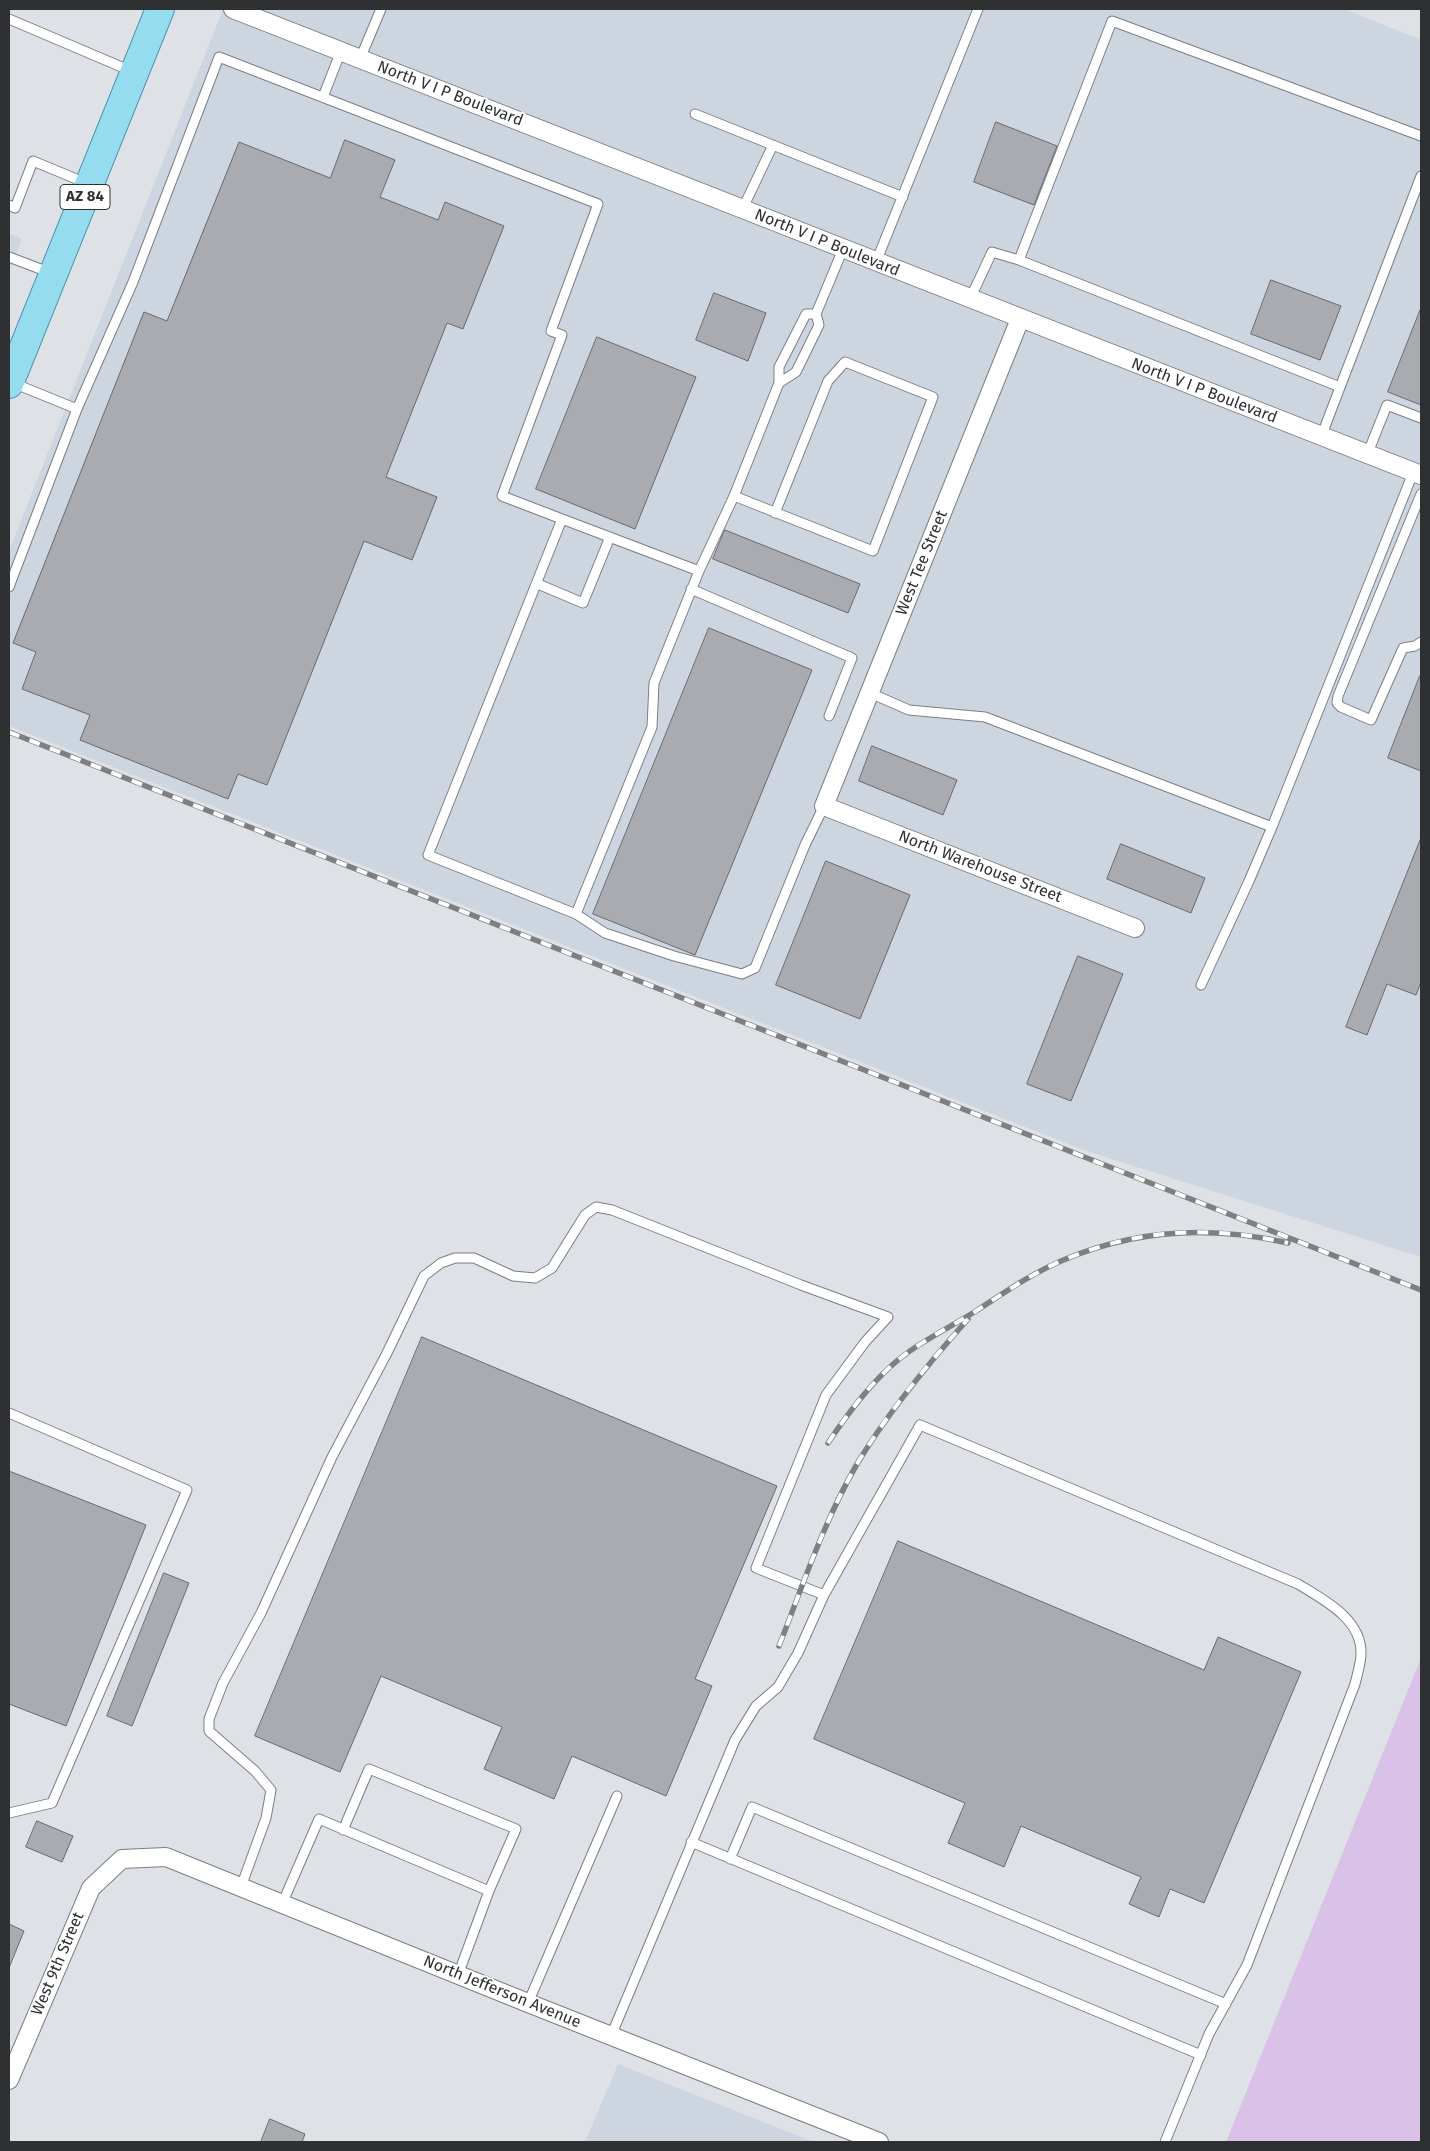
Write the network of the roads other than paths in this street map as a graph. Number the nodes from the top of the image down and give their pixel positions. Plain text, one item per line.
1 (160, 9) edge
2 (233, 9) edge
3 (381, 9) edge
4 (978, 9) edge
5 (9, 19) edge
6 (340, 51) junction
7 (360, 59) junction
8 (134, 73) junction
9 (323, 97) junction
10 (695, 114) dead end
11 (1421, 136) edge
12 (773, 145) junction
13 (1421, 176) edge
14 (89, 185) junction
15 (903, 197) junction
16 (12, 206) edge
17 (742, 210) junction
18 (843, 249) junction
19 (9, 257) edge
20 (1019, 260) junction
21 (876, 262) junction
22 (54, 274) junction
23 (970, 299) junction
24 (816, 314) junction
25 (1020, 319) junction
26 (9, 383) edge
27 (779, 383) junction
28 (1340, 387) junction
29 (77, 409) junction
30 (1421, 418) edge
31 (1321, 436) junction
32 (1367, 454) junction
33 (1417, 474) edge
34 (1421, 494) edge
35 (734, 496) junction
36 (775, 513) junction
37 (562, 519) junction
38 (610, 537) junction
39 (699, 571) junction
40 (538, 584) junction
41 (9, 587) edge
42 (691, 589) junction
43 (1421, 642) edge
44 (870, 693) junction
45 (829, 716) dead end
46 (824, 806) junction
47 (1272, 827) junction
48 (576, 914) junction
49 (1135, 928) dead end
50 (1201, 985) dead end
51 (9, 1413) edge
52 (824, 1595) junction
53 (617, 1796) dead end
54 (9, 1813) edge
55 (343, 1830) junction
56 (691, 1842) junction
57 (122, 1858) joint
58 (730, 1859) junction
59 (241, 1887) junction
60 (489, 1891) junction
61 (282, 1904) junction
62 (458, 1975) junction
63 (528, 2003) junction
64 (1226, 2004) junction
65 (610, 2036) junction
66 (1201, 2055) junction
67 (9, 2080) edge
68 (879, 2142) edge
69 (1166, 2142) edge

1 - 8 main road, AZ 84
2 - 6 street, North V I P Boulevard
3 - 7 lane
4 - 15 lane
5 - 8 lane
6 - 7 street, North V I P Boulevard
6 - 9 lane
7 - 17 street, North V I P Boulevard
8 - 14 main road, AZ 84
9 - 29 lane
9 - 37 lane
10 - 12 lane
11 - 20 lane
12 - 15 lane
12 - 17 lane
13 - 28 lane
14 - 16 lane
14 - 22 main road, AZ 84
15 - 21 lane
17 - 18 street, North V I P Boulevard
18 - 21 street, North V I P Boulevard
18 - 24 lane
19 - 22 lane
20 - 23 lane
20 - 28 lane
21 - 23 street, North V I P Boulevard
22 - 26 main road, AZ 84
23 - 25 street, North V I P Boulevard
24 - 27 lane
24 - 27 lane
25 - 31 street, North V I P Boulevard
25 - 44 street, West Tee Street
26 - 29 lane
27 - 35 lane
28 - 31 lane
29 - 41 lane
30 - 32 lane
31 - 32 street, North V I P Boulevard
32 - 33 street, North V I P Boulevard
33 - 47 lane
34 - 43 lane
35 - 36 lane
35 - 39 lane
36 - 36 lane
37 - 38 lane
37 - 40 lane
38 - 39 lane
38 - 40 lane
39 - 42 lane
40 - 48 lane
42 - 45 lane
42 - 48 lane
44 - 46 street, West Tee Street
44 - 47 lane
46 - 48 lane
46 - 49 street, North Warehouse Street
47 - 50 lane
51 - 54 lane
52 - 56 lane
52 - 59 lane
52 - 64 lane
53 - 63 lane
55 - 60 lane
55 - 60 lane
55 - 61 lane
56 - 58 lane
56 - 65 lane
57 - 59 street, North Jefferson Avenue
57 - 67 street, West 9th Street
58 - 64 lane
58 - 66 lane
59 - 61 street, North Jefferson Avenue
60 - 62 lane
61 - 62 street, North Jefferson Avenue
62 - 63 street, North Jefferson Avenue
63 - 65 street, North Jefferson Avenue
64 - 66 lane
65 - 68 street, North Jefferson Avenue
66 - 69 lane

